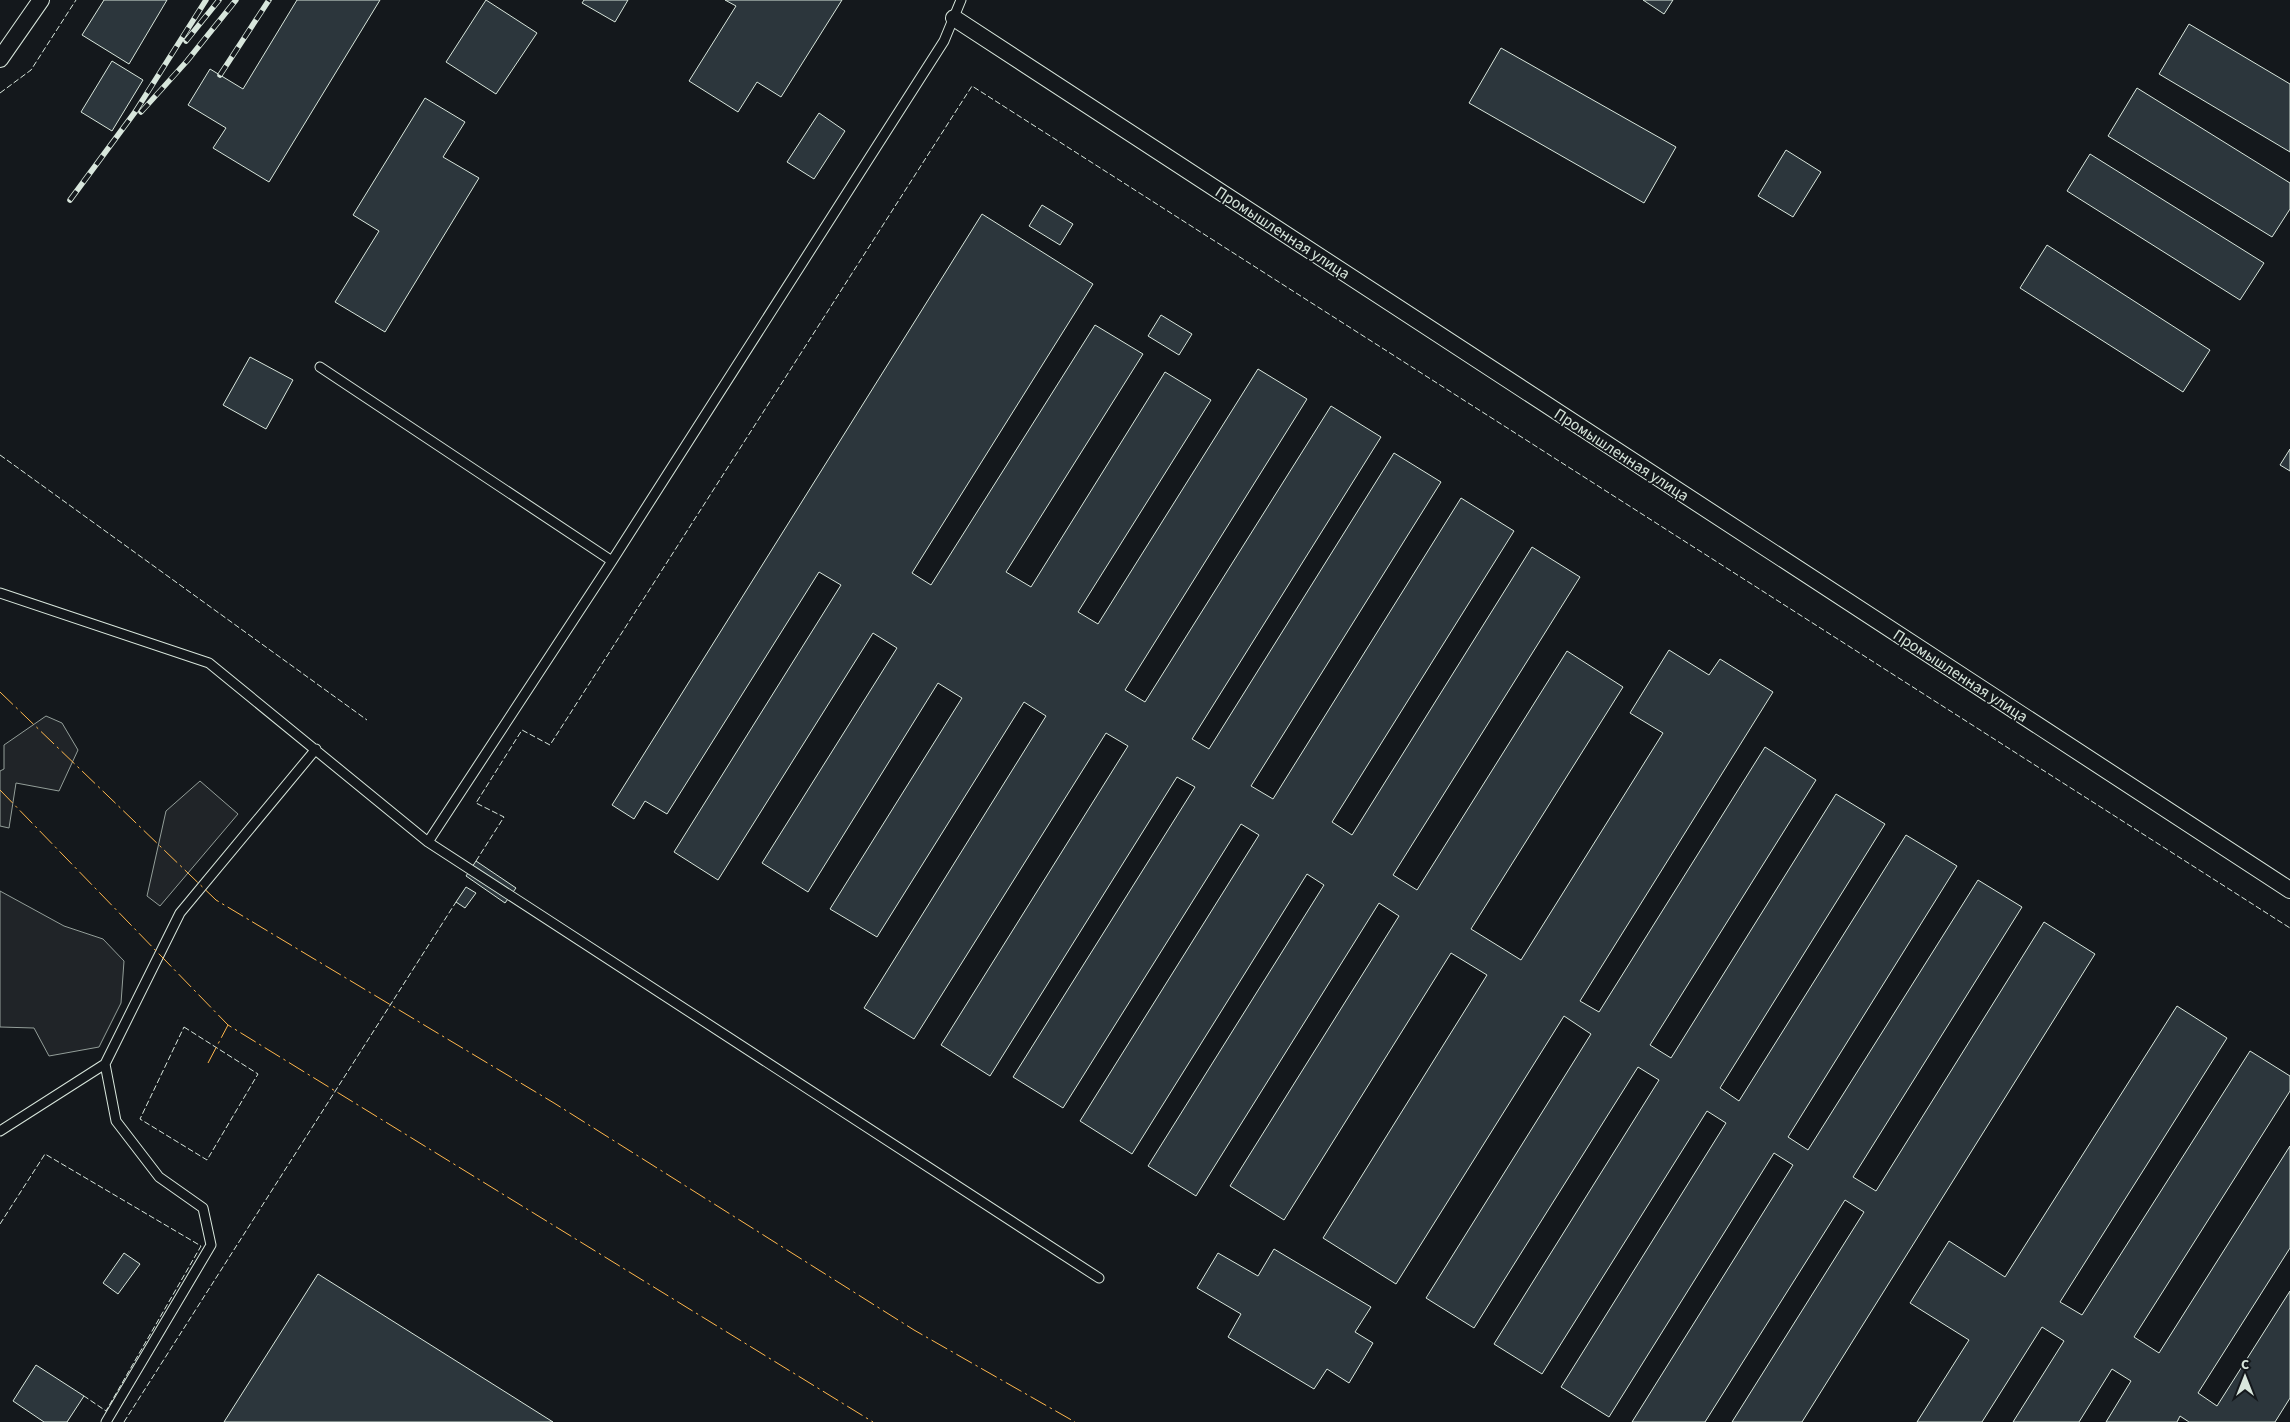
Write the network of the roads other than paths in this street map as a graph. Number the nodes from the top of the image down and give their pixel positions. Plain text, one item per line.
1 (41, 0) edge
2 (961, 0) edge
3 (954, 18) junction
4 (0, 59) edge
5 (320, 367) dead end
6 (612, 561) junction
7 (0, 593) edge
8 (316, 748) junction
9 (428, 842) junction
10 (2290, 890) edge
11 (105, 1064) junction
12 (0, 1131) edge
13 (1099, 1278) dead end
14 (106, 1422) edge

1 - 4 street
2 - 3 lane
3 - 6 lane
3 - 10 street, Промышленная улица
5 - 6 lane
6 - 9 lane
7 - 8 lane
8 - 9 lane
8 - 11 lane
9 - 13 lane
11 - 12 lane
11 - 14 lane

